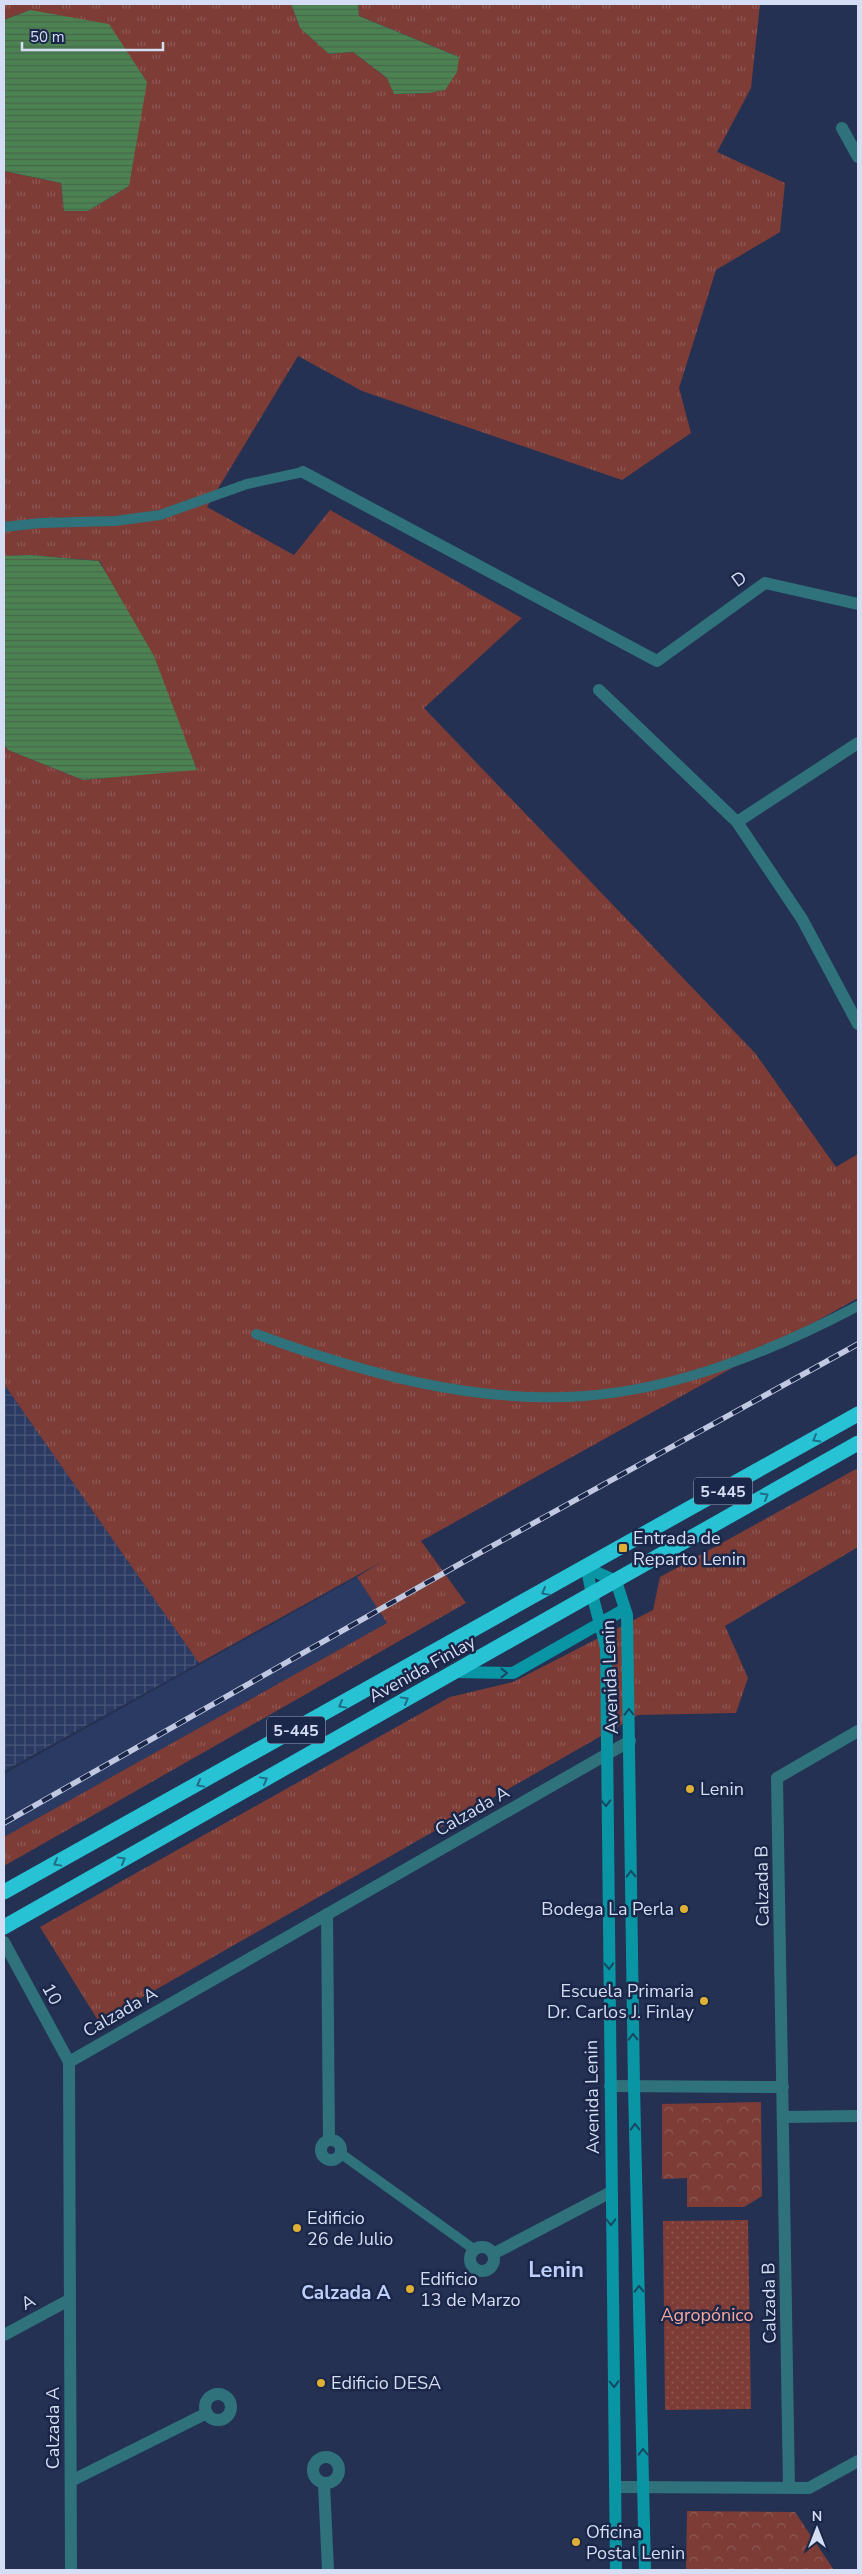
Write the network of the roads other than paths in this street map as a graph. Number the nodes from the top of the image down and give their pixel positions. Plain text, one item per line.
1 (842, 128) dead end
2 (858, 157) edge
3 (303, 472) joint
4 (4, 527) edge
5 (858, 604) edge
6 (599, 690) dead end
7 (858, 743) edge
8 (737, 822) junction
9 (858, 1024) edge
10 (858, 1306) edge
11 (256, 1334) dead end
12 (858, 1414) edge
13 (858, 1443) edge
14 (587, 1568) junction
15 (616, 1581) junction
16 (591, 1596) junction
17 (626, 1609) junction
18 (601, 1624) junction
19 (455, 1672) junction
20 (858, 1731) edge
21 (630, 1741) junction
22 (605, 1755) junction
23 (4, 1892) edge
24 (326, 1914) junction
25 (4, 1928) edge
26 (4, 1942) edge
27 (69, 2062) junction
28 (610, 2086) junction
29 (634, 2086) junction
30 (783, 2087) junction
31 (783, 2116) junction
32 (858, 2116) edge
33 (340, 2153) joint
34 (611, 2192) junction
35 (475, 2250) junction
36 (493, 2254) junction
37 (69, 2300) junction
38 (4, 2335) edge
39 (206, 2413) dead end
40 (858, 2461) edge
41 (71, 2481) junction
42 (324, 2484) dead end
43 (615, 2487) junction
44 (643, 2487) junction
45 (790, 2488) junction
46 (72, 2570) edge
47 (328, 2570) edge
48 (616, 2570) edge
49 (645, 2570) edge

1 - 2 street
3 - 4 lane
3 - 5 street, D
6 - 8 street
7 - 8 street
8 - 9 street
10 - 11 lane
12 -> 14 highway, Avenida Finlay / 5-445
15 -> 13 highway, Avenida Finlay / 5-445
14 - 15 street
14 - 16 street, Avenida Lenin
14 -> 23 highway, Avenida Finlay / 5-445
15 - 16 highway, Avenida Finlay / 5-445
15 - 17 street, Avenida Lenin
16 - 18 street, Avenida Lenin
16 - 19 highway, Avenida Finlay / 5-445
17 - 18 street
21 -> 17 street, Avenida Lenin
19 -> 18 street
18 - 22 street, Avenida Lenin
25 -> 19 highway, Avenida Finlay / 5-445
20 - 30 street, Calzada B
21 - 22 street, Calzada A
29 -> 21 street, Avenida Lenin
22 - 24 street, Calzada A
22 -> 28 street, Avenida Lenin
24 - 27 street, Calzada A
24 - 33 street
26 - 27 street, 10
27 - 37 street, Calzada A
28 - 29 street
28 - 34 street, Avenida Lenin
29 - 30 street
44 -> 29 street, Avenida Lenin
30 - 31 street, Calzada B
31 - 32 street
31 - 45 street, Calzada B
33 - 35 lane
34 - 36 street
34 -> 43 street, Avenida Lenin
35 - 36 street
35 - 36 street
37 - 38 street, A
37 - 41 street, Calzada A
39 - 41 street
40 - 45 street
41 - 46 street, Calzada A
42 - 47 street
43 - 44 street
43 - 48 street, Avenida Lenin
44 - 45 street
44 - 49 street, Avenida Lenin

